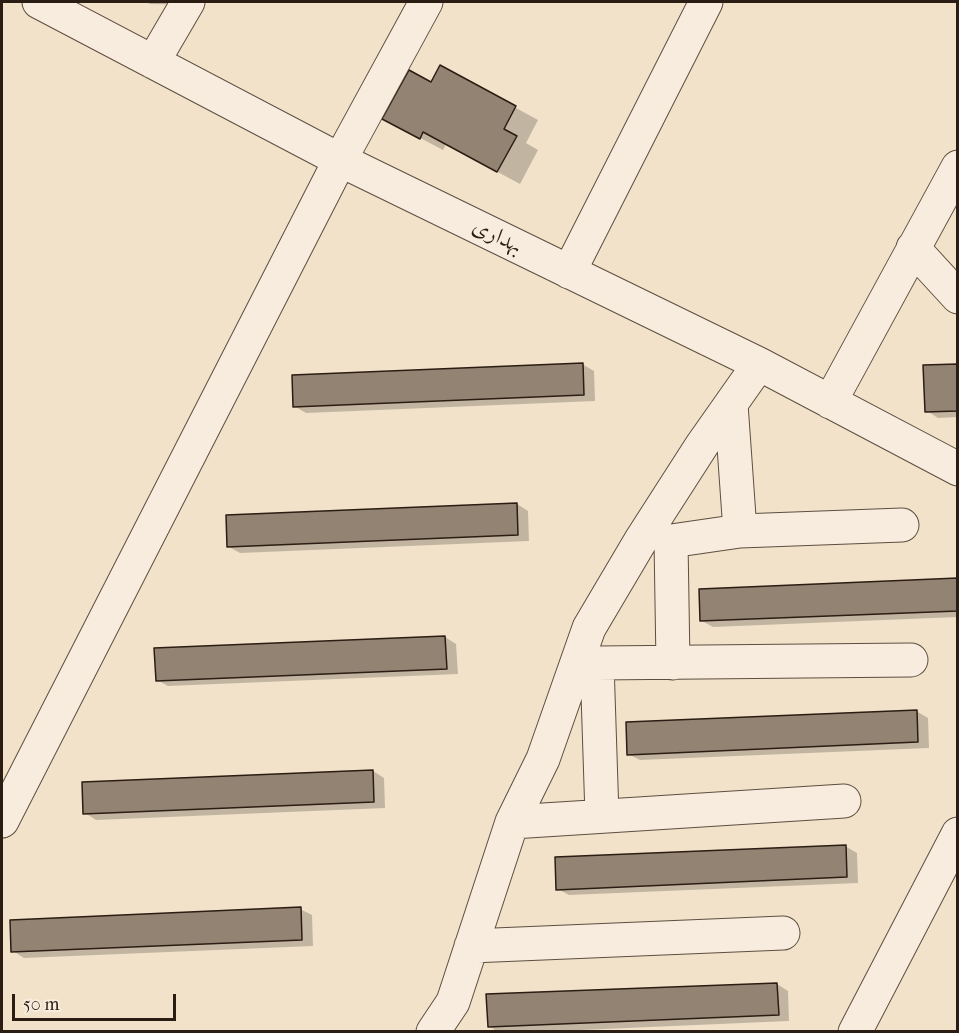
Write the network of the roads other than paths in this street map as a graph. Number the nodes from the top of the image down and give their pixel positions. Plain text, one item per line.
1 (39, 2) edge
2 (188, 2) edge
3 (426, 2) edge
4 (706, 2) edge
5 (153, 62) junction
6 (340, 160) junction
7 (957, 167) edge
8 (914, 248) junction
9 (569, 272) junction
10 (957, 297) edge
11 (759, 364) junction
12 (830, 402) junction
13 (731, 404) junction
14 (957, 446) edge
15 (916, 447) junction
16 (957, 469) edge
17 (902, 525) dead end
18 (740, 531) junction
19 (911, 660) dead end
20 (673, 663) junction
21 (844, 801) dead end
22 (602, 816) junction
23 (2, 820) edge
24 (512, 822) junction
25 (956, 840) edge
26 (783, 933) dead end
27 (471, 946) junction
28 (433, 1032) edge
29 (855, 1032) edge

1 - 5 street, بهداری
2 - 5 street
3 - 6 street
4 - 9 street
5 - 6 street, بهداری
6 - 9 street, بهداری
6 - 23 street
7 - 8 street
8 - 10 street
8 - 12 street
9 - 11 street, بهداری
11 - 12 street, بهداری
11 - 13 street
12 - 15 street, بهداری
13 - 18 street
13 - 24 street
14 - 15 street
15 - 16 street, بهداری
17 - 18 street
18 - 20 street
19 - 20 street
20 - 22 street
21 - 22 street
22 - 24 street
24 - 27 street
25 - 29 street
26 - 27 street
27 - 28 street

